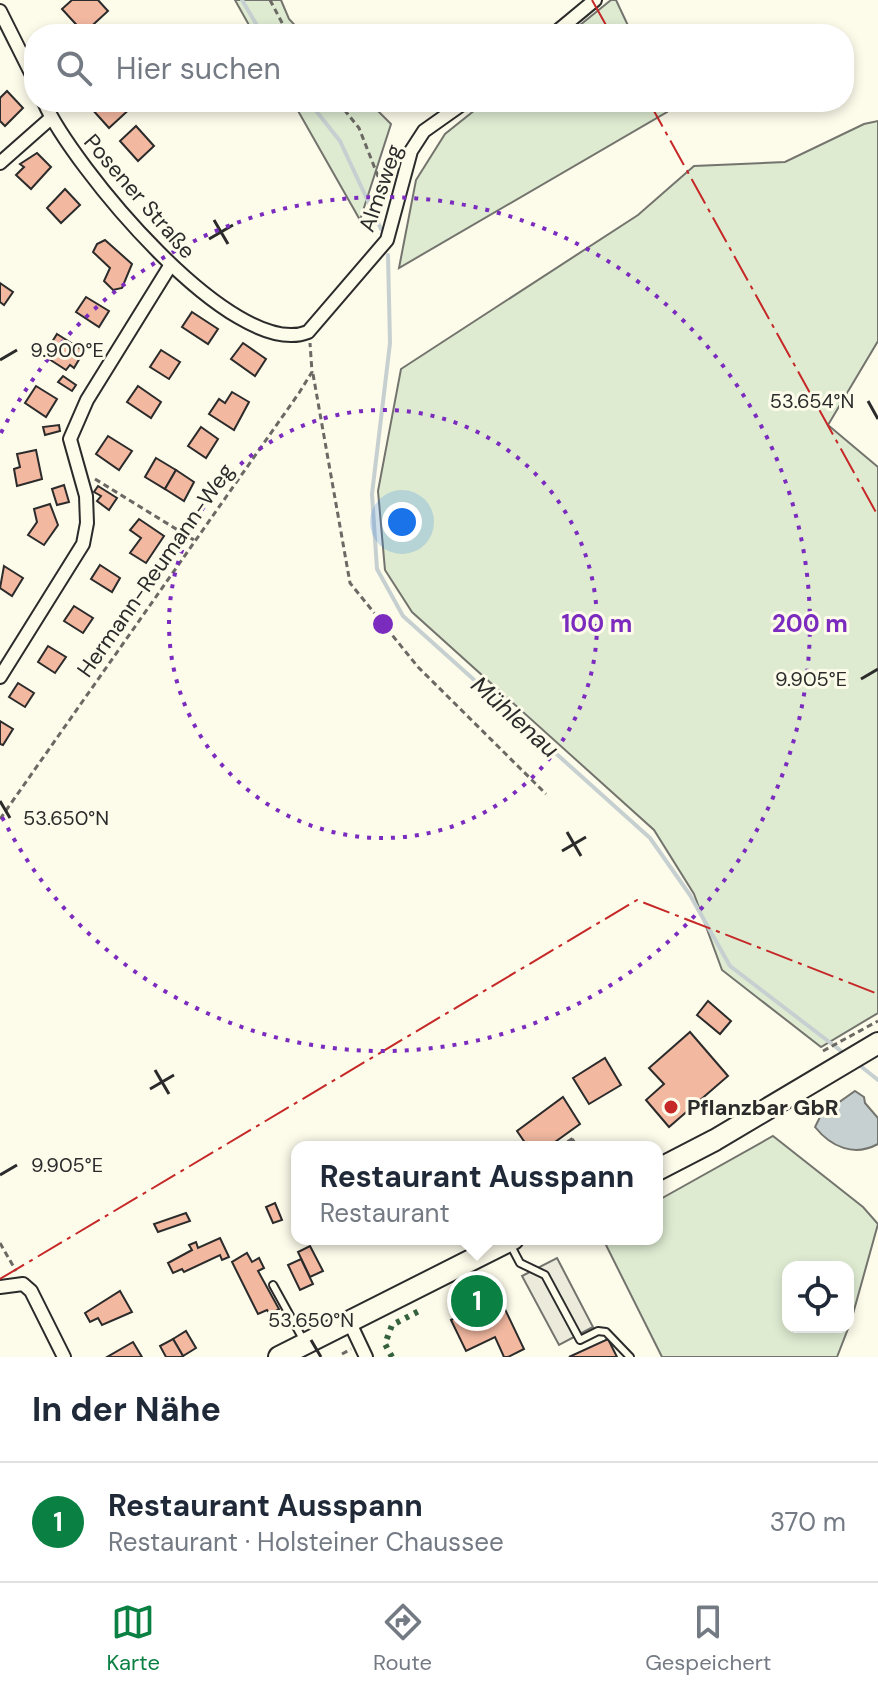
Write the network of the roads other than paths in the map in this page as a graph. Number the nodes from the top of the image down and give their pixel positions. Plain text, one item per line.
1 (595, 0) edge
2 (0, 11) edge
3 (566, 24) edge
4 (24, 59) edge
5 (48, 112) edge
6 (451, 112) edge
7 (51, 118) junction
8 (0, 163) edge
9 (170, 266) junction
10 (308, 332) joint
11 (0, 677) edge
12 (874, 1045) edge
13 (663, 1167) edge
14 (501, 1245) edge
15 (513, 1245) edge
16 (273, 1285) dead end
17 (0, 1287) edge
18 (349, 1321) junction
19 (305, 1343) junction
20 (64, 1357) edge
21 (279, 1357) edge
22 (366, 1357) edge
23 (630, 1357) edge

1 - 3 street
2 - 4 street
5 - 7 street, Posener Straße
6 - 10 street, Almsweg
7 - 8 street
7 - 9 street, Posener Straße
9 - 10 street, Posener Straße
9 - 11 street
12 - 13 main road
14 - 18 main road
15 - 23 lane
16 - 19 lane
17 - 20 street
18 - 19 main road
18 - 22 street
19 - 21 main road

